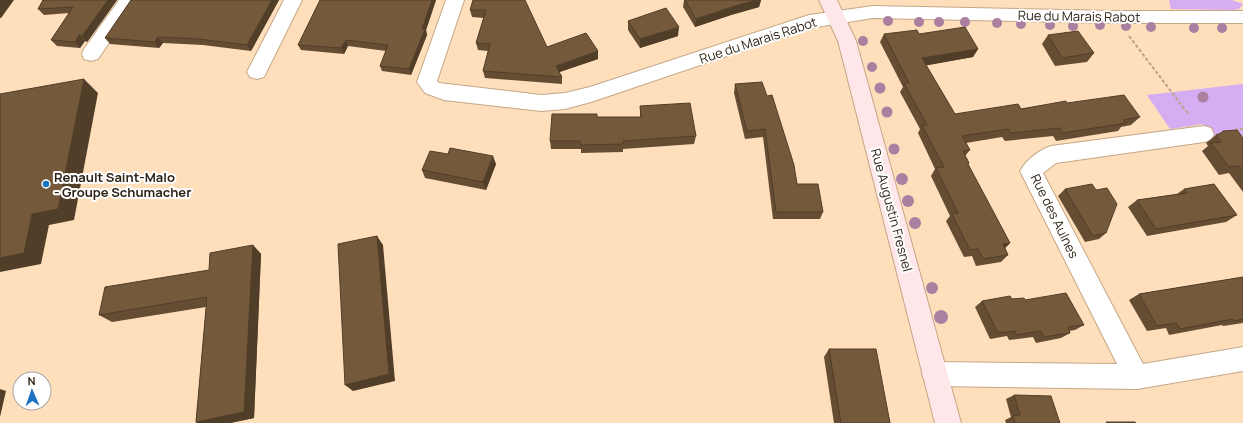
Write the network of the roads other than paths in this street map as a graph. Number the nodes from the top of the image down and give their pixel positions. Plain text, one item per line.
1 (129, 0) edge
2 (293, 0) edge
3 (455, 0) edge
4 (832, 8) edge
5 (1243, 17) edge
6 (91, 54) dead end
7 (256, 72) dead end
8 (1204, 134) road end
9 (1243, 359) edge
10 (936, 374) junction
11 (1137, 377) junction
12 (948, 423) edge

1 - 6 street
2 - 7 street
3 - 4 street, Rue du Marais Rabot
4 - 5 street, Rue du Marais Rabot
4 - 10 street, Rue Augustin Fresnel
8 - 11 street, Rue des Aulnes
9 - 11 street
10 - 11 street
10 - 12 street, Rue Augustin Fresnel

